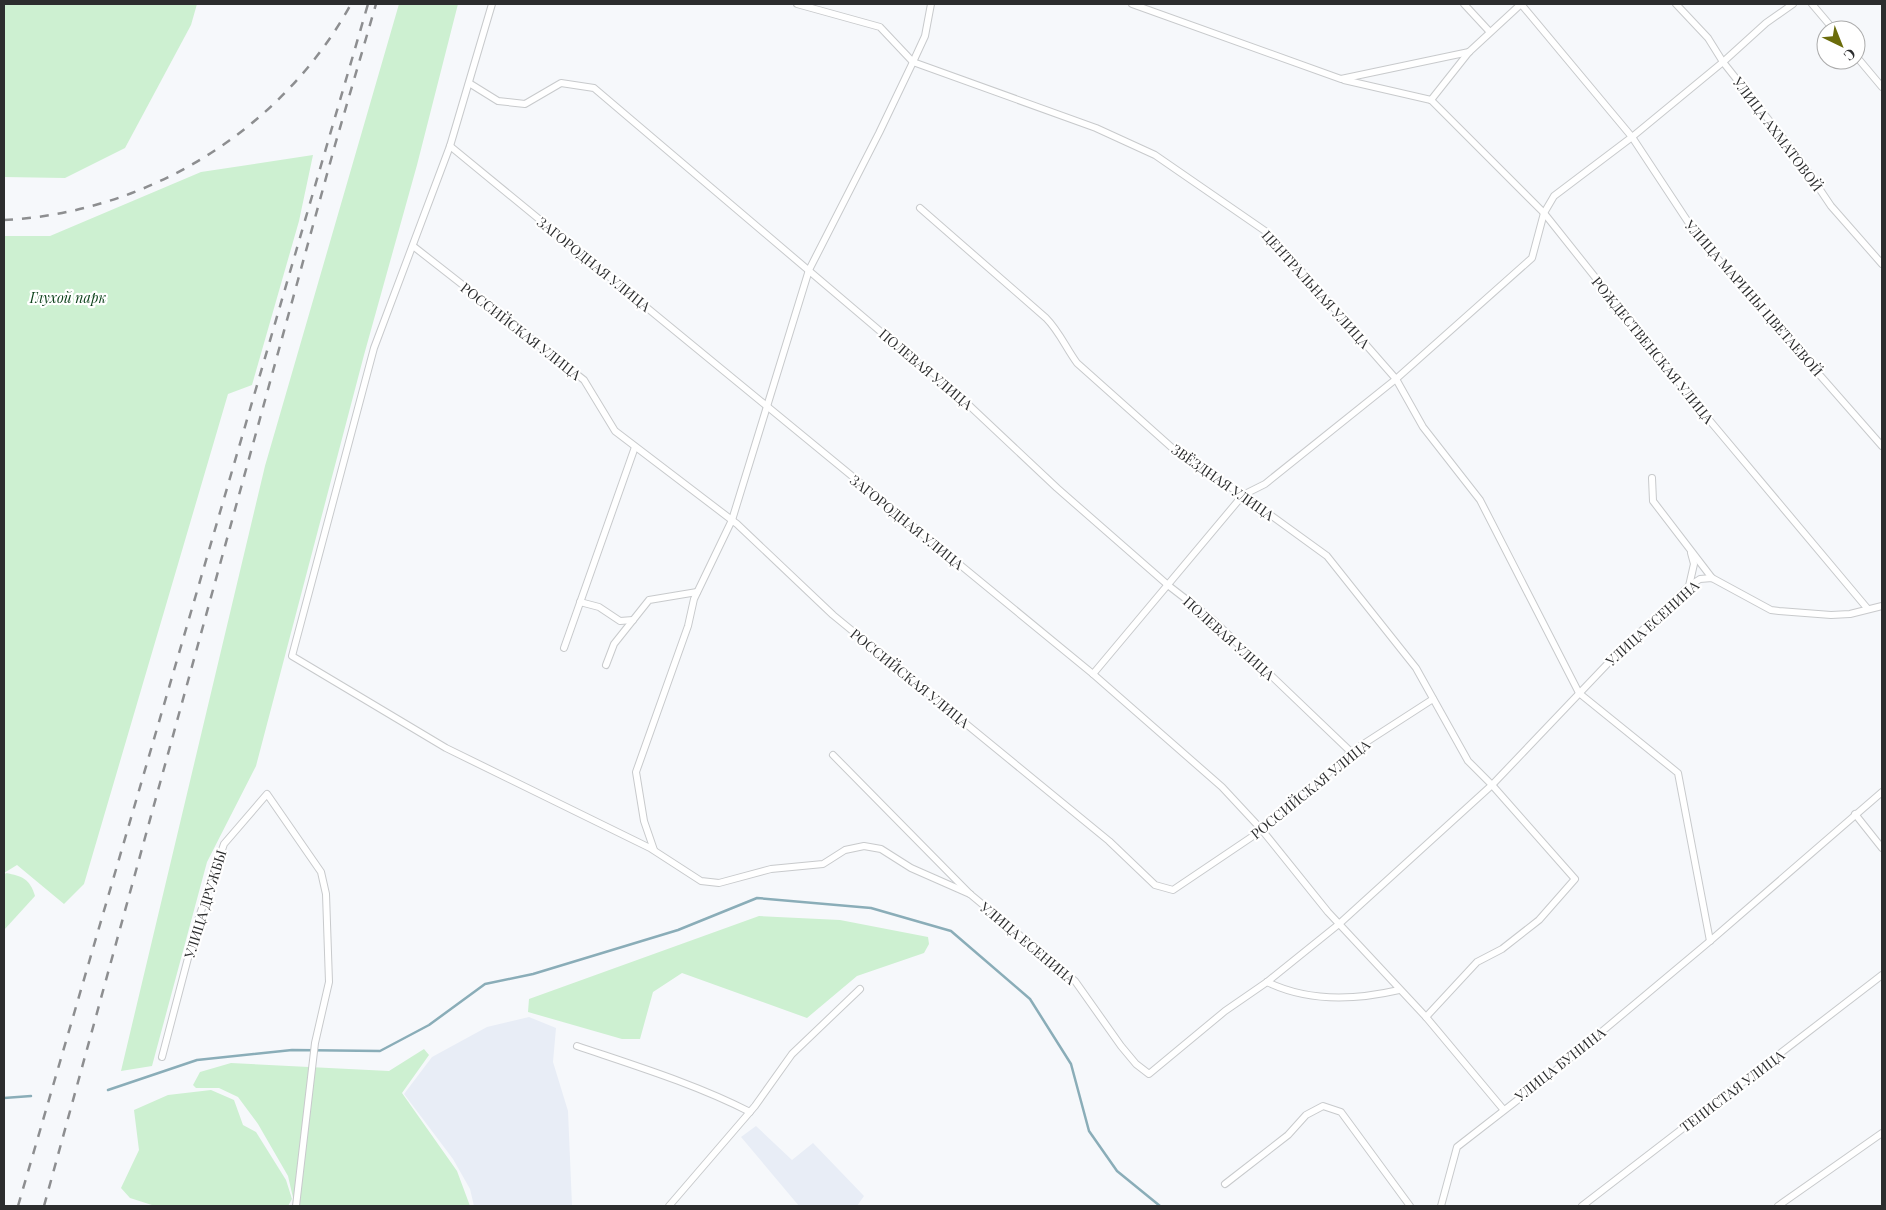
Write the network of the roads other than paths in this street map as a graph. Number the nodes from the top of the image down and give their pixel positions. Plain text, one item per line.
1 (492, 4) edge
2 (797, 4) edge
3 (931, 4) edge
4 (1132, 4) edge
5 (1464, 4) edge
6 (1521, 4) edge
7 (1676, 4) edge
8 (1793, 4) edge
9 (1812, 4) edge
10 (1826, 20) edge
11 (1489, 31) junction
12 (1469, 52) junction
13 (913, 62) junction
14 (1723, 62) junction
15 (1866, 68) edge
16 (1341, 79) junction
17 (469, 83) junction
18 (1882, 88) edge
19 (1430, 100) junction
20 (1632, 137) junction
21 (450, 146) junction
22 (920, 208) dead end
23 (1544, 213) junction
24 (412, 246) junction
25 (1882, 264) edge
26 (809, 270) junction
27 (1396, 379) junction
28 (767, 406) junction
29 (1882, 446) edge
30 (636, 447) junction
31 (1652, 478) dead end
32 (1244, 495) junction
33 (732, 520) junction
34 (1690, 549) junction
35 (1712, 578) junction
36 (1169, 586) junction
37 (1689, 586) junction
38 (697, 592) junction
39 (580, 602) junction
40 (1882, 606) edge
41 (1867, 608) junction
42 (633, 620) junction
43 (564, 648) dead end
44 (606, 665) dead end
45 (1093, 674) junction
46 (1579, 693) junction
47 (1433, 699) junction
48 (1351, 752) junction
49 (833, 755) dead end
50 (1492, 785) junction
51 (1882, 792) edge
52 (1855, 814) junction
53 (1262, 830) junction
54 (1882, 848) edge
55 (655, 851) junction
56 (970, 894) junction
57 (1339, 924) junction
58 (1710, 941) junction
59 (1882, 975) edge
60 (1267, 982) junction
61 (860, 988) dead end
62 (1399, 990) junction
63 (1426, 1017) junction
64 (577, 1046) dead end
65 (162, 1057) dead end
66 (1503, 1109) junction
67 (750, 1112) junction
68 (1882, 1133) edge
69 (1225, 1184) dead end
70 (296, 1206) edge
71 (669, 1206) edge
72 (1410, 1206) edge
73 (1441, 1206) edge
74 (1582, 1206) edge
75 (1778, 1206) edge

1 - 17 street
2 - 13 street, ЦЕНТРАЛЬНАЯ УЛИЦА
3 - 13 street
4 - 16 street
5 - 11 street
6 - 11 street
6 - 20 street, УЛИЦА МАРИНЫ ЦВЕТАЕВОЙ
7 - 14 street, УЛИЦА АХМАТОВОЙ
8 - 14 street
9 - 10 street
11 - 12 street
12 - 16 street
12 - 19 street
13 - 26 street
13 - 27 street, ЦЕНТРАЛЬНАЯ УЛИЦА
14 - 20 street
14 - 25 street, УЛИЦА АХМАТОВОЙ
15 - 18 street
16 - 19 street
17 - 21 street
17 - 26 street, ПОЛЕВАЯ УЛИЦА
19 - 23 street, РОЖДЕСТВЕНСКАЯ УЛИЦА
20 - 23 street
20 - 29 street, УЛИЦА МАРИНЫ ЦВЕТАЕВОЙ
21 - 24 street
21 - 28 street, ЗАГОРОДНАЯ УЛИЦА
22 - 32 street, ЗВЁЗДНАЯ УЛИЦА
23 - 27 street
23 - 41 street, РОЖДЕСТВЕНСКАЯ УЛИЦА
24 - 30 street, РОССИЙСКАЯ УЛИЦА
24 - 55 street
26 - 28 street
26 - 36 street, ПОЛЕВАЯ УЛИЦА
27 - 32 street
27 - 46 street, ЦЕНТРАЛЬНАЯ УЛИЦА
28 - 33 street
28 - 45 street, ЗАГОРОДНАЯ УЛИЦА
30 - 33 street, РОССИЙСКАЯ УЛИЦА
30 - 39 street
31 - 34 street
32 - 36 street
32 - 47 street, ЗВЁЗДНАЯ УЛИЦА
33 - 38 street
33 - 53 street, РОССИЙСКАЯ УЛИЦА
34 - 35 street
34 - 37 street
35 - 37 street, УЛИЦА ЕСЕНИНА
35 - 41 street, УЛИЦА ЕСЕНИНА
36 - 45 street
36 - 48 street, ПОЛЕВАЯ УЛИЦА
37 - 46 street, УЛИЦА ЕСЕНИНА
38 - 42 street
38 - 55 street
39 - 42 street
39 - 43 street
40 - 41 street, УЛИЦА ЕСЕНИНА
42 - 44 street
45 - 53 street, ЗАГОРОДНАЯ УЛИЦА
46 - 50 street, УЛИЦА ЕСЕНИНА
46 - 58 street
47 - 48 street, РОССИЙСКАЯ УЛИЦА
47 - 50 street, ЗВЁЗДНАЯ УЛИЦА
48 - 53 street, РОССИЙСКАЯ УЛИЦА
49 - 56 street, УЛИЦА ЕСЕНИНА
50 - 57 street, УЛИЦА ЕСЕНИНА
50 - 63 street
51 - 52 street, УЛИЦА БУНИНА
52 - 54 street
52 - 58 street, УЛИЦА БУНИНА
53 - 57 street, ЗАГОРОДНАЯ УЛИЦА
55 - 56 street
56 - 60 street, УЛИЦА ЕСЕНИНА
57 - 60 street, УЛИЦА ЕСЕНИНА
57 - 62 street
58 - 66 street, УЛИЦА БУНИНА
59 - 74 street, ТЕНИСТАЯ УЛИЦА
60 - 62 street
61 - 67 street
62 - 63 street
63 - 66 street
64 - 67 street
65 - 70 street, УЛИЦА ДРУЖБЫ
66 - 73 street, УЛИЦА БУНИНА
67 - 71 street
68 - 75 street
69 - 72 street

